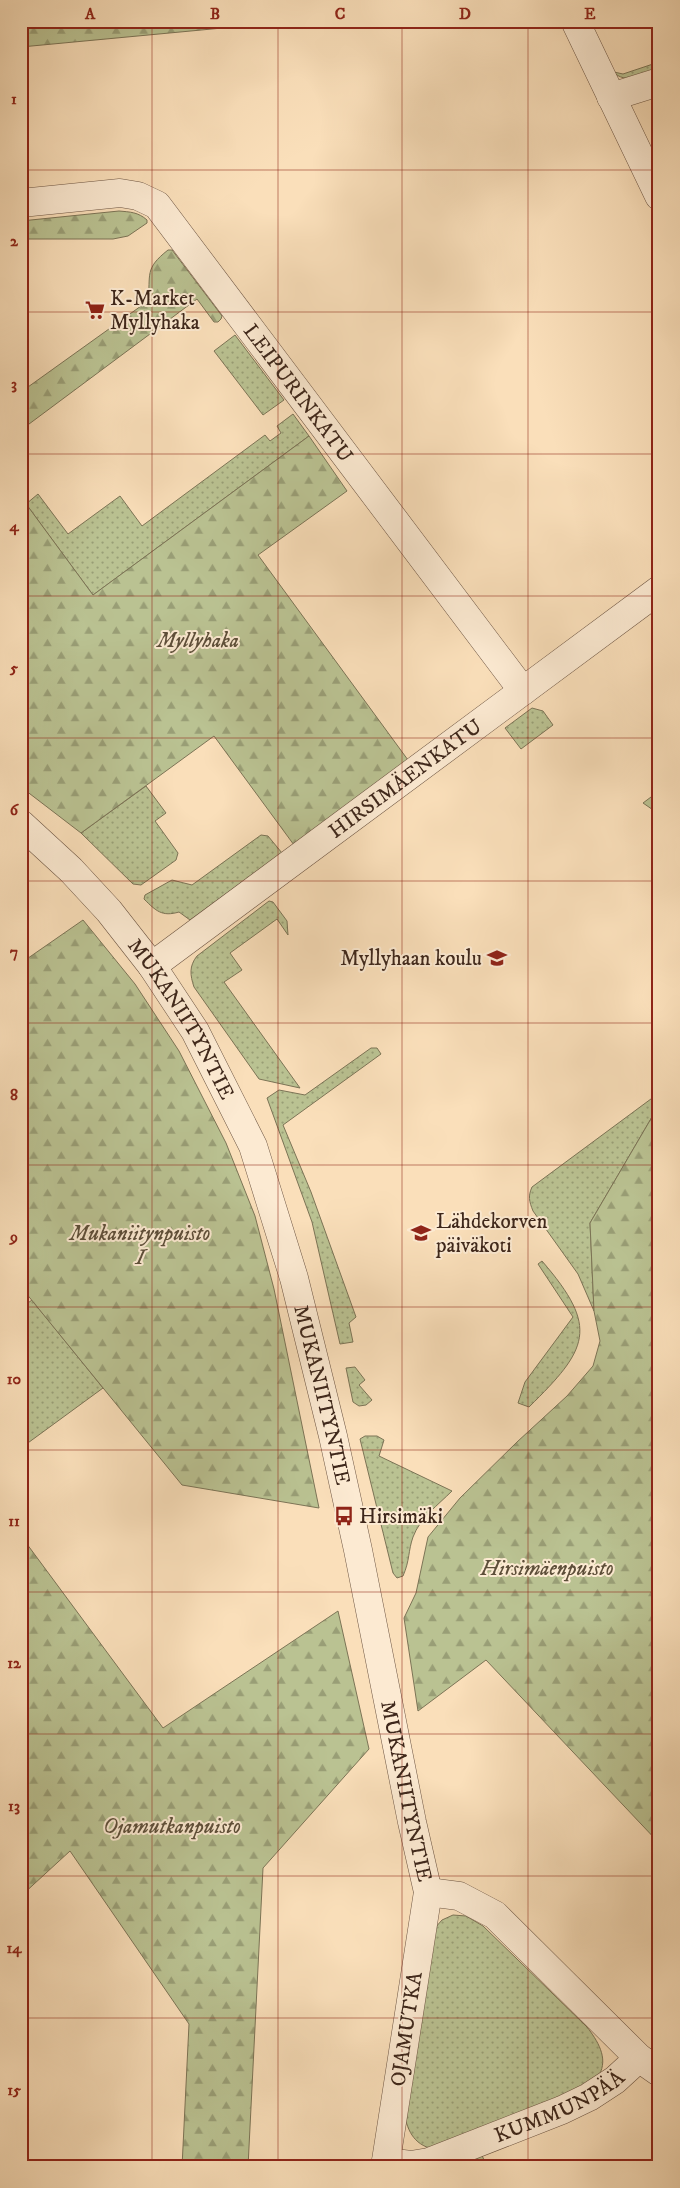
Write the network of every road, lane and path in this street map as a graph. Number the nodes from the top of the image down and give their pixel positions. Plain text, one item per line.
1 (575, 21) edge
2 (659, 82) edge
3 (611, 98) junction
4 (659, 196) edge
5 (21, 203) edge
6 (659, 590) edge
7 (523, 691) junction
8 (21, 824) edge
9 (152, 966) junction
10 (428, 1892) junction
11 (649, 2065) edge
12 (385, 2164) edge

1 - 3 street
2 - 3 street
3 - 4 street
5 - 7 street, LEIPURINKATU
6 - 7 street, HIRSIMÄENKATU
7 - 9 street, HIRSIMÄENKATU
8 - 9 street, MUKANIITYNTIE
9 - 10 street, MUKANIITYNTIE
10 - 11 street, MUKANIITYNTIE
10 - 12 street, OJAMUTKA
11 - 12 street, KUMMUNPÄÄ

